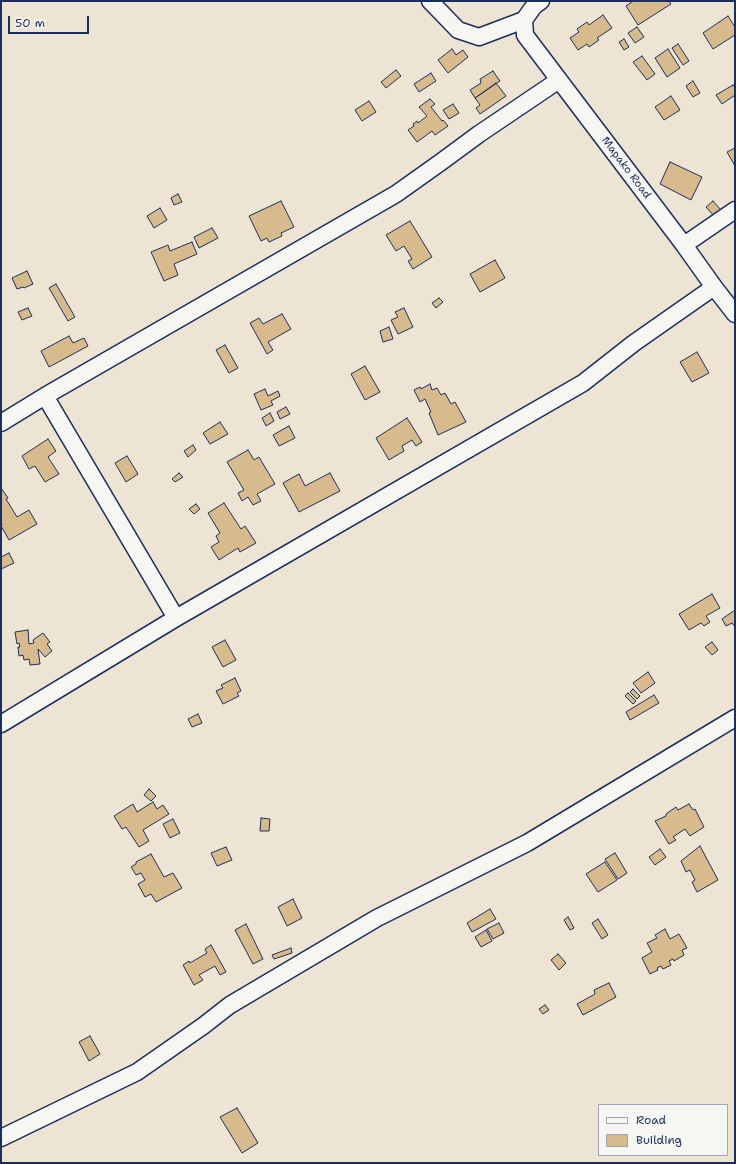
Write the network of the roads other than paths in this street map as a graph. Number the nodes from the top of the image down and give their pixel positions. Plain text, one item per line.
1 (430, 1) edge
2 (540, 1) edge
3 (524, 20) junction
4 (559, 80) junction
5 (735, 210) edge
6 (684, 245) junction
7 (714, 287) junction
8 (735, 314) edge
9 (45, 396) junction
10 (1, 423) edge
11 (176, 618) junction
12 (735, 718) edge
13 (1, 724) edge
14 (1, 1138) edge

1 - 3 street
2 - 3 street
3 - 4 street, Mapako Road
4 - 6 street, Mapako Road
4 - 9 street
5 - 6 street
6 - 7 street, Mapako Road
7 - 8 street, Mapako Road
7 - 11 street
9 - 10 street
9 - 11 street
11 - 13 street
12 - 14 street

